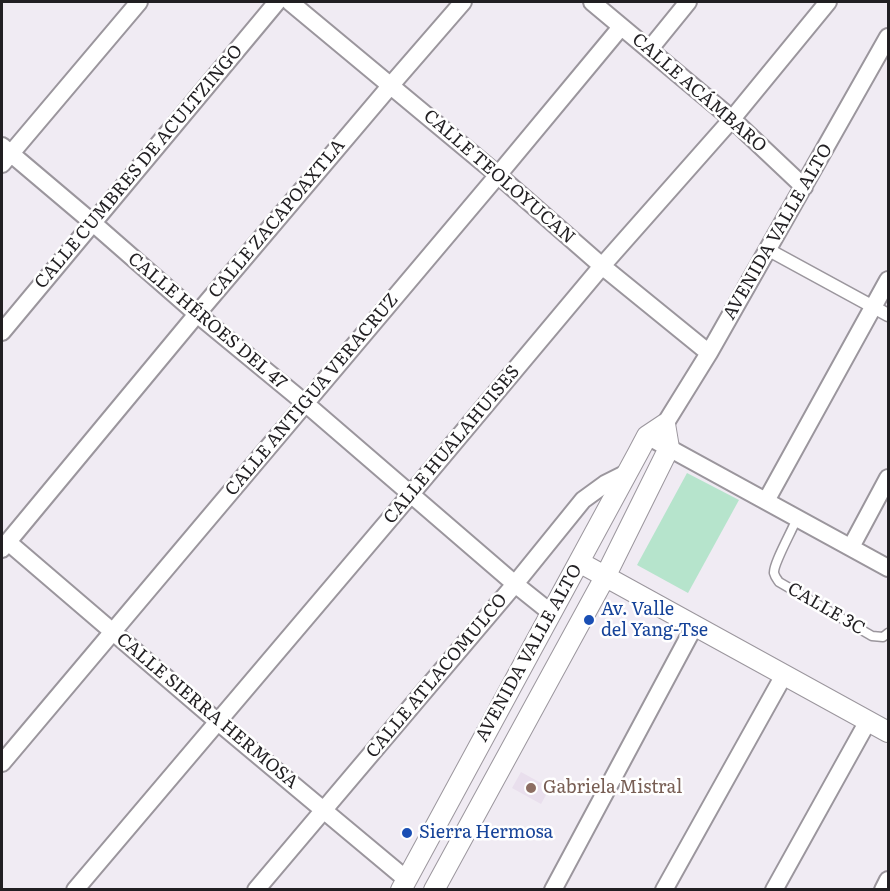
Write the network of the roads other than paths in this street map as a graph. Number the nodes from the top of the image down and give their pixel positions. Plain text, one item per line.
1 (139, 2) edge
2 (277, 2) edge
3 (290, 2) edge
4 (464, 2) edge
5 (592, 2) edge
6 (688, 2) edge
7 (828, 2) edge
8 (621, 27) junction
9 (887, 45) edge
10 (649, 50) junction
11 (391, 85) junction
12 (732, 119) junction
13 (4, 154) edge
14 (498, 175) junction
15 (804, 187) junction
16 (93, 223) junction
17 (767, 249) junction
18 (602, 266) junction
19 (888, 279) edge
20 (881, 311) edge
21 (196, 314) junction
22 (2, 332) edge
23 (709, 353) junction
24 (304, 403) junction
25 (665, 424) junction
26 (647, 436) junction
27 (669, 448) junction
28 (627, 473) junction
29 (888, 478) edge
30 (411, 494) junction
31 (766, 501) junction
32 (798, 518) junction
33 (5, 545) edge
34 (850, 547) junction
35 (579, 562) junction
36 (888, 568) edge
37 (605, 576) junction
38 (515, 584) junction
39 (550, 612) junction
40 (694, 626) junction
41 (113, 631) junction
42 (885, 635) edge
43 (784, 675) junction
44 (868, 721) junction
45 (218, 722) junction
46 (888, 732) edge
47 (2, 763) edge
48 (323, 809) junction
49 (888, 880) edge
50 (403, 884) edge
51 (75, 890) edge
52 (256, 890) edge
53 (434, 890) edge
54 (553, 890) edge
55 (664, 890) edge
56 (774, 890) edge
57 (884, 890) edge

1 - 13 street
2 - 16 street, CALLE CUMBRES DE ACULTZINGO
3 - 11 street, CALLE TEOLOYUCAN
4 - 11 street, CALLE ZACAPOAXTLA
5 - 8 street, CALLE ACÁMBARO
6 - 10 street
7 - 12 street, CALLE HUALAHUISES
8 - 10 street, CALLE ACÁMBARO
8 - 14 street, CALLE ANTIGUA VERACRUZ
9 - 15 street, AVENIDA VALLE ALTO
10 - 12 street, CALLE ACÁMBARO
11 - 14 street, CALLE TEOLOYUCAN
11 - 21 street, CALLE ZACAPOAXTLA
12 - 15 street, CALLE ACÁMBARO
12 - 18 street, CALLE HUALAHUISES
13 - 16 street, CALLE HÉROES DEL 47
14 - 18 street, CALLE TEOLOYUCAN
14 - 24 street, CALLE ANTIGUA VERACRUZ
15 - 17 street, AVENIDA VALLE ALTO
16 - 21 street, CALLE HÉROES DEL 47
16 - 22 street, CALLE CUMBRES DE ACULTZINGO
17 - 20 street
17 - 23 street, AVENIDA VALLE ALTO
18 - 23 street, CALLE TEOLOYUCAN
18 - 30 street, CALLE HUALAHUISES
19 - 20 street
20 - 31 street
21 - 24 street, CALLE HÉROES DEL 47
21 - 33 street, CALLE ZACAPOAXTLA
23 - 25 street, AVENIDA VALLE ALTO
24 - 30 street, CALLE HÉROES DEL 47
24 - 41 street, CALLE ANTIGUA VERACRUZ
25 - 26 street, AVENIDA VALLE ALTO
25 - 27 street
26 - 27 street
26 - 28 street, AVENIDA VALLE ALTO
27 - 31 street
27 - 37 street, AVENIDA VALLE ALTO
28 - 35 street, AVENIDA VALLE ALTO
28 - 38 street, CALLE ATLACOMULCO
29 - 34 street
30 - 38 street, CALLE HÉROES DEL 47
30 - 45 street, CALLE HUALAHUISES
31 - 32 street
32 - 34 street
32 - 42 lane, CALLE 3C
33 - 41 street, CALLE SIERRA HERMOSA
34 - 36 street
35 - 37 street
35 - 39 street, AVENIDA VALLE ALTO
37 - 40 street
37 - 53 street, AVENIDA VALLE ALTO
38 - 39 street, CALLE HÉROES DEL 47
38 - 48 street, CALLE ATLACOMULCO
39 - 50 street, AVENIDA VALLE ALTO
40 - 43 street
40 - 54 street
41 - 45 street, CALLE SIERRA HERMOSA
41 - 47 street, CALLE ANTIGUA VERACRUZ
43 - 44 street
43 - 55 street
44 - 46 street
44 - 56 street
45 - 48 street, CALLE SIERRA HERMOSA
45 - 51 street, CALLE HUALAHUISES
48 - 50 street, CALLE SIERRA HERMOSA
48 - 52 street, CALLE ATLACOMULCO
49 - 57 street

